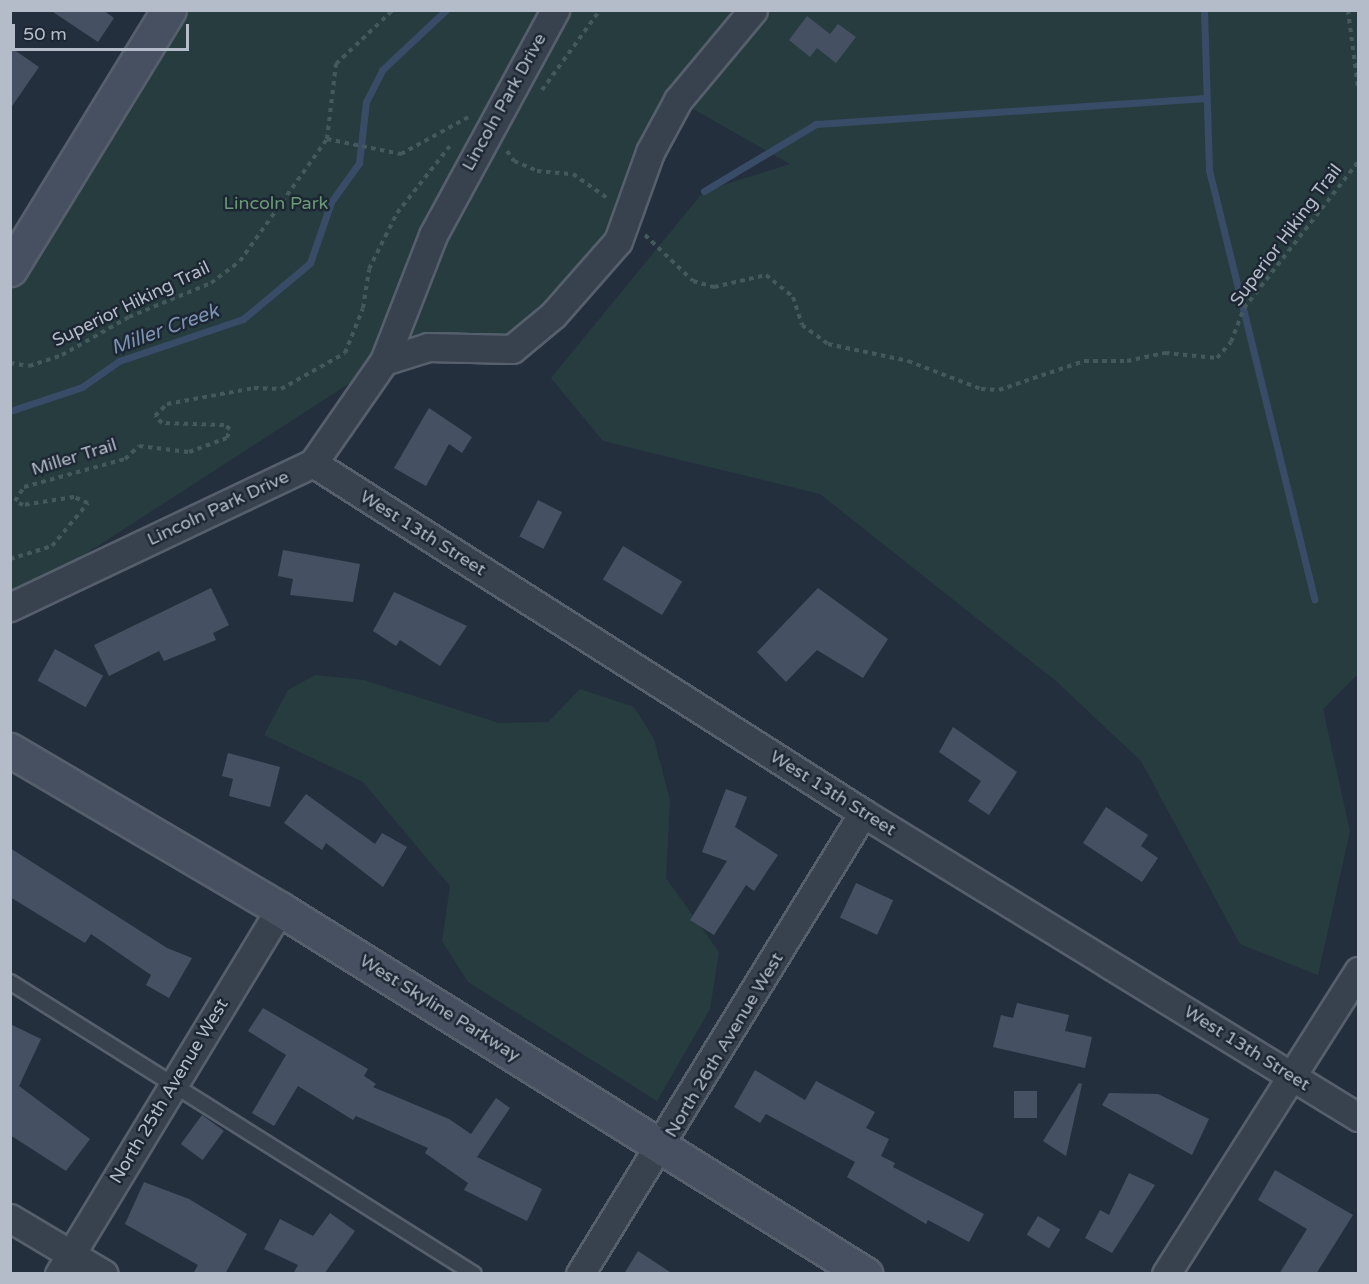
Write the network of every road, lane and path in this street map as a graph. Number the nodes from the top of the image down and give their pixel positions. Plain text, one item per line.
1 (169, 10) edge
2 (393, 10) edge
3 (555, 10) edge
4 (600, 10) edge
5 (753, 10) edge
6 (1348, 10) edge
7 (1359, 88) edge
8 (536, 97) dead end
9 (496, 113) junction
10 (327, 139) junction
11 (457, 141) dead end
12 (1359, 162) edge
13 (630, 220) junction
14 (10, 269) edge
15 (384, 361) junction
16 (10, 363) edge
17 (313, 463) junction
18 (10, 559) edge
19 (10, 607) edge
20 (10, 750) edge
21 (863, 813) junction
22 (280, 909) junction
23 (1359, 971) edge
24 (10, 982) edge
25 (1292, 1076) junction
26 (173, 1082) junction
27 (1359, 1117) edge
28 (664, 1145) junction
29 (10, 1218) edge
30 (65, 1263) edge
31 (104, 1274) edge
32 (474, 1274) edge
33 (580, 1274) edge
34 (865, 1274) edge
35 (1166, 1274) edge

1 - 14 street
2 - 10 path
3 - 9 street, Lincoln Park Drive
4 - 8 path
5 - 13 street
6 - 7 path
9 - 10 path
9 - 13 path, Superior Hiking Trail
9 - 15 street, Lincoln Park Drive
10 - 16 path, Superior Hiking Trail
11 - 18 path, Miller Trail
12 - 13 path, Superior Hiking Trail
13 - 15 street
15 - 17 street, Lincoln Park Drive
17 - 19 street, Lincoln Park Drive
17 - 21 street, West 13th Street
20 - 22 street, West Skyline Parkway
21 - 25 street, West 13th Street
21 - 28 street, North 26th Avenue West
22 - 26 street, North 25th Avenue West
22 - 28 street, West Skyline Parkway
23 - 25 street
24 - 26 lane
25 - 27 street, West 13th Street
25 - 35 street
26 - 30 street, North 25th Avenue West
26 - 32 lane
28 - 33 street, North 26th Avenue West
28 - 34 street, West Skyline Parkway
29 - 30 street
30 - 31 street

